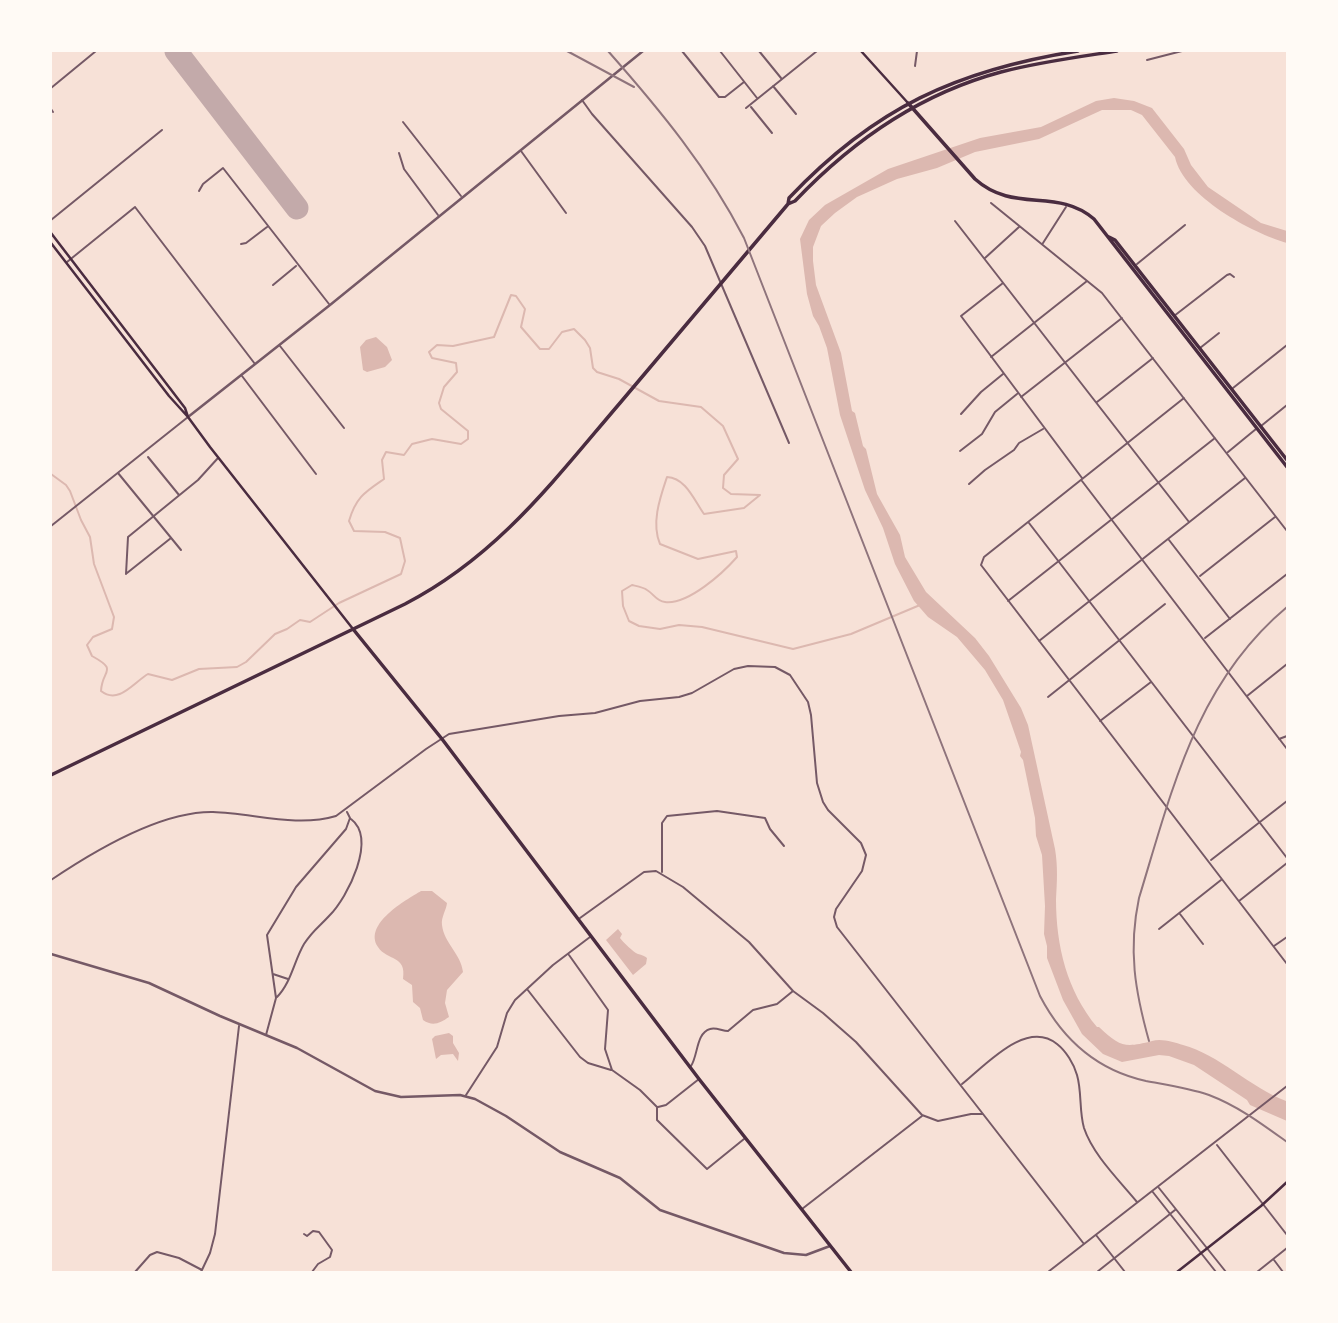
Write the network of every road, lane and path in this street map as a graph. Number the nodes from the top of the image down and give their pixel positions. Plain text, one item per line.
1 (96, 51) edge
2 (643, 51) edge
3 (682, 51) edge
4 (720, 51) edge
5 (759, 51) edge
6 (817, 51) edge
7 (862, 51) edge
8 (917, 51) edge
9 (1078, 51) edge
10 (1117, 51) edge
11 (1182, 51) edge
12 (1147, 60) dead end
13 (915, 66) dead end
14 (781, 79) junction
15 (744, 82) junction
16 (773, 86) junction
17 (51, 88) edge
18 (757, 98) junction
19 (582, 100) junction
20 (908, 103) junction
21 (750, 105) junction
22 (746, 108) dead end
23 (912, 108) junction
24 (796, 114) dead end
25 (403, 121) dead end
26 (162, 130) dead end
27 (772, 133) dead end
28 (520, 150) junction
29 (400, 153) dead end
30 (199, 191) dead end
31 (462, 197) junction
32 (991, 203) dead end
33 (789, 204) junction
34 (1067, 204) junction
35 (566, 213) dead end
36 (439, 216) junction
37 (51, 220) edge
38 (955, 221) dead end
39 (1185, 225) dead end
40 (1020, 226) junction
41 (268, 227) junction
42 (51, 233) edge
43 (51, 243) edge
44 (240, 244) dead end
45 (1043, 244) junction
46 (985, 258) junction
47 (71, 260) junction
48 (66, 263) junction
49 (297, 265) junction
50 (1133, 266) junction
51 (1234, 277) dead end
52 (1088, 281) junction
53 (1004, 283) junction
54 (272, 285) dead end
55 (330, 305) junction
56 (1172, 317) junction
57 (1122, 318) junction
58 (1035, 323) junction
59 (1219, 333) dead end
60 (280, 345) junction
61 (1287, 346) edge
62 (1198, 350) junction
63 (991, 357) junction
64 (1154, 358) junction
65 (1066, 363) junction
66 (255, 365) junction
67 (1003, 374) junction
68 (242, 376) junction
69 (1230, 390) junction
70 (1018, 393) junction
71 (1020, 397) junction
72 (1184, 398) junction
73 (1097, 402) junction
74 (1287, 405) edge
75 (961, 414) dead end
76 (188, 417) junction
77 (1259, 427) junction
78 (344, 428) dead end
79 (1043, 428) junction
80 (1216, 438) junction
81 (1128, 442) junction
82 (789, 443) dead end
83 (960, 451) dead end
84 (1227, 452) junction
85 (148, 457) dead end
86 (219, 458) junction
87 (1287, 464) edge
88 (118, 472) junction
89 (316, 474) dead end
90 (1246, 478) junction
91 (1081, 479) junction
92 (1158, 483) junction
93 (969, 484) dead end
94 (179, 495) junction
95 (154, 517) junction
96 (1276, 517) junction
97 (1111, 519) junction
98 (1028, 522) junction
99 (1189, 522) junction
100 (1287, 523) edge
101 (51, 526) edge
102 (1284, 526) junction
103 (1287, 531) edge
104 (171, 538) junction
105 (1168, 540) junction
106 (181, 550) dead end
107 (1142, 560) junction
108 (1059, 561) junction
109 (1287, 574) edge
110 (1199, 578) junction
111 (1090, 600) junction
112 (1008, 601) junction
113 (1165, 604) dead end
114 (1230, 619) junction
115 (353, 629) junction
116 (1204, 639) junction
117 (1120, 640) junction
118 (1039, 641) junction
119 (1287, 664) edge
120 (1069, 680) junction
121 (1152, 681) junction
122 (1247, 696) junction
123 (1048, 697) dead end
124 (1100, 721) junction
125 (1287, 736) edge
126 (442, 739) junction
127 (1279, 739) junction
128 (1287, 749) edge
129 (51, 775) edge
130 (1287, 801) edge
131 (346, 811) junction
132 (349, 818) junction
133 (1260, 822) junction
134 (784, 846) dead end
135 (1287, 858) edge
136 (1209, 862) junction
137 (1287, 863) edge
138 (662, 874) junction
139 (51, 880) edge
140 (1222, 880) junction
141 (1239, 901) junction
142 (1180, 913) junction
143 (579, 919) junction
144 (1159, 929) dead end
145 (591, 936) junction
146 (1287, 937) edge
147 (1203, 944) dead end
148 (1274, 947) junction
149 (51, 954) edge
150 (568, 954) junction
151 (1287, 964) edge
152 (272, 974) junction
153 (289, 979) junction
154 (526, 988) junction
155 (793, 991) junction
156 (276, 998) junction
157 (239, 1025) junction
158 (265, 1036) junction
159 (690, 1067) junction
160 (611, 1070) junction
161 (699, 1079) junction
162 (961, 1084) junction
163 (1287, 1086) edge
164 (466, 1095) junction
165 (657, 1107) junction
166 (983, 1114) junction
167 (922, 1115) junction
168 (746, 1138) junction
169 (1215, 1143) junction
170 (1287, 1182) edge
171 (1158, 1186) junction
172 (1152, 1191) junction
173 (1137, 1203) junction
174 (801, 1209) junction
175 (1176, 1210) junction
176 (1170, 1214) junction
177 (304, 1234) dead end
178 (1096, 1235) junction
179 (1287, 1235) edge
180 (51, 1240) edge
181 (1084, 1244) junction
182 (51, 1245) edge
183 (830, 1246) junction
184 (1287, 1248) edge
185 (1207, 1249) junction
186 (1201, 1253) junction
187 (1114, 1259) junction
188 (1273, 1260) junction
189 (203, 1270) edge
190 (208, 1271) edge
191 (135, 1272) edge
192 (312, 1272) edge
193 (851, 1272) edge
194 (1048, 1272) edge
195 (1097, 1272) edge
196 (1125, 1272) edge
197 (1177, 1272) edge
198 (1216, 1272) edge
199 (1226, 1272) edge
200 (1257, 1272) edge
201 (1283, 1272) edge

1 - 17 street
2 - 19 street
3 - 15 street
4 - 15 street
5 - 14 street
6 - 14 street
7 - 20 main road
8 - 13 street
9 - 20 main road
10 - 23 main road
11 - 12 street
14 - 16 street
15 - 18 street
16 - 18 street
16 - 24 street
18 - 21 street
19 - 28 street
19 - 82 street
20 - 23 main road
20 - 33 main road
21 - 22 street
21 - 27 street
23 - 33 main road
23 - 34 main road
25 - 31 street
26 - 37 street
28 - 31 street
28 - 35 street
29 - 36 street
30 - 41 street
31 - 36 street
32 - 40 street
33 - 115 main road
34 - 45 street
34 - 50 main road
36 - 55 street
38 - 46 street
39 - 50 street
40 - 45 street
40 - 46 street
41 - 44 street
41 - 49 street
42 - 47 main road
43 - 48 main road
45 - 52 street
46 - 53 street
47 - 48 street
47 - 66 street
47 - 76 main road
48 - 76 main road
49 - 54 street
49 - 55 street
50 - 56 main road
51 - 56 street
52 - 57 street
52 - 58 street
53 - 58 street
53 - 63 street
55 - 60 street
56 - 62 main road
57 - 64 street
57 - 65 street
58 - 63 street
58 - 65 street
59 - 62 street
60 - 66 street
60 - 78 street
61 - 69 street
62 - 69 main road
63 - 67 street
64 - 72 street
64 - 73 street
65 - 71 street
65 - 73 street
66 - 68 street
67 - 70 street
67 - 75 street
68 - 76 street
68 - 89 street
69 - 77 main road
70 - 71 street
70 - 83 street
71 - 79 street
72 - 80 street
72 - 81 street
73 - 81 street
74 - 77 street
76 - 86 main road
76 - 88 street
77 - 84 street
77 - 87 main road
79 - 91 street
79 - 93 street
80 - 84 street
80 - 92 street
81 - 91 street
81 - 92 street
84 - 90 street
85 - 94 street
86 - 94 street
86 - 115 main road
88 - 95 street
88 - 101 street
90 - 96 street
90 - 99 street
91 - 97 street
91 - 98 street
92 - 97 street
92 - 99 street
94 - 95 street
95 - 104 street
95 - 104 street
96 - 102 street
96 - 110 street
97 - 107 street
97 - 108 street
98 - 108 street
98 - 112 street
99 - 105 street
100 - 102 street
102 - 103 street
104 - 106 street
105 - 107 street
105 - 110 street
107 - 111 street
107 - 116 street
108 - 111 street
108 - 112 street
109 - 114 street
110 - 114 street
111 - 117 street
111 - 118 street
112 - 118 street
113 - 117 street
114 - 116 street
115 - 126 main road
115 - 129 main road
116 - 122 street
117 - 120 street
117 - 121 street
118 - 120 street
119 - 122 street
120 - 123 street
120 - 124 street
121 - 124 street
121 - 133 street
122 - 127 street
124 - 136 street
125 - 127 street
126 - 131 street
126 - 143 main road
126 - 162 street
127 - 128 street
130 - 133 street
131 - 132 street
131 - 139 street
132 - 152 street
132 - 153 street
133 - 135 street
133 - 136 street
134 - 138 street
136 - 140 street
137 - 141 street
138 - 143 street
138 - 155 street
140 - 141 street
140 - 142 street
141 - 148 street
142 - 144 street
142 - 147 street
143 - 145 main road
145 - 150 street
145 - 159 main road
146 - 148 street
148 - 151 street
149 - 157 street
150 - 154 street
150 - 160 street
152 - 153 street
152 - 156 street
153 - 156 street
154 - 160 street
154 - 164 street
155 - 159 street
155 - 167 street
156 - 158 street
157 - 158 street
157 - 189 street
158 - 164 street
159 - 161 main road
160 - 165 street
161 - 165 street
161 - 168 main road
162 - 166 street
162 - 173 street
163 - 169 street
164 - 183 street
165 - 168 street
166 - 167 street
166 - 181 street
167 - 174 street
168 - 174 main road
169 - 171 street
169 - 179 street
170 - 185 main road
171 - 172 street
171 - 175 street
172 - 173 street
172 - 176 street
173 - 178 street
174 - 183 main road
175 - 176 street
175 - 185 street
176 - 186 street
176 - 187 street
177 - 192 street
178 - 181 street
178 - 187 street
180 - 182 street
181 - 194 street
183 - 193 main road
184 - 188 street
185 - 186 main road
185 - 199 street
186 - 197 main road
186 - 198 street
187 - 195 street
187 - 196 street
188 - 200 street
188 - 201 street
189 - 190 street
189 - 191 street

